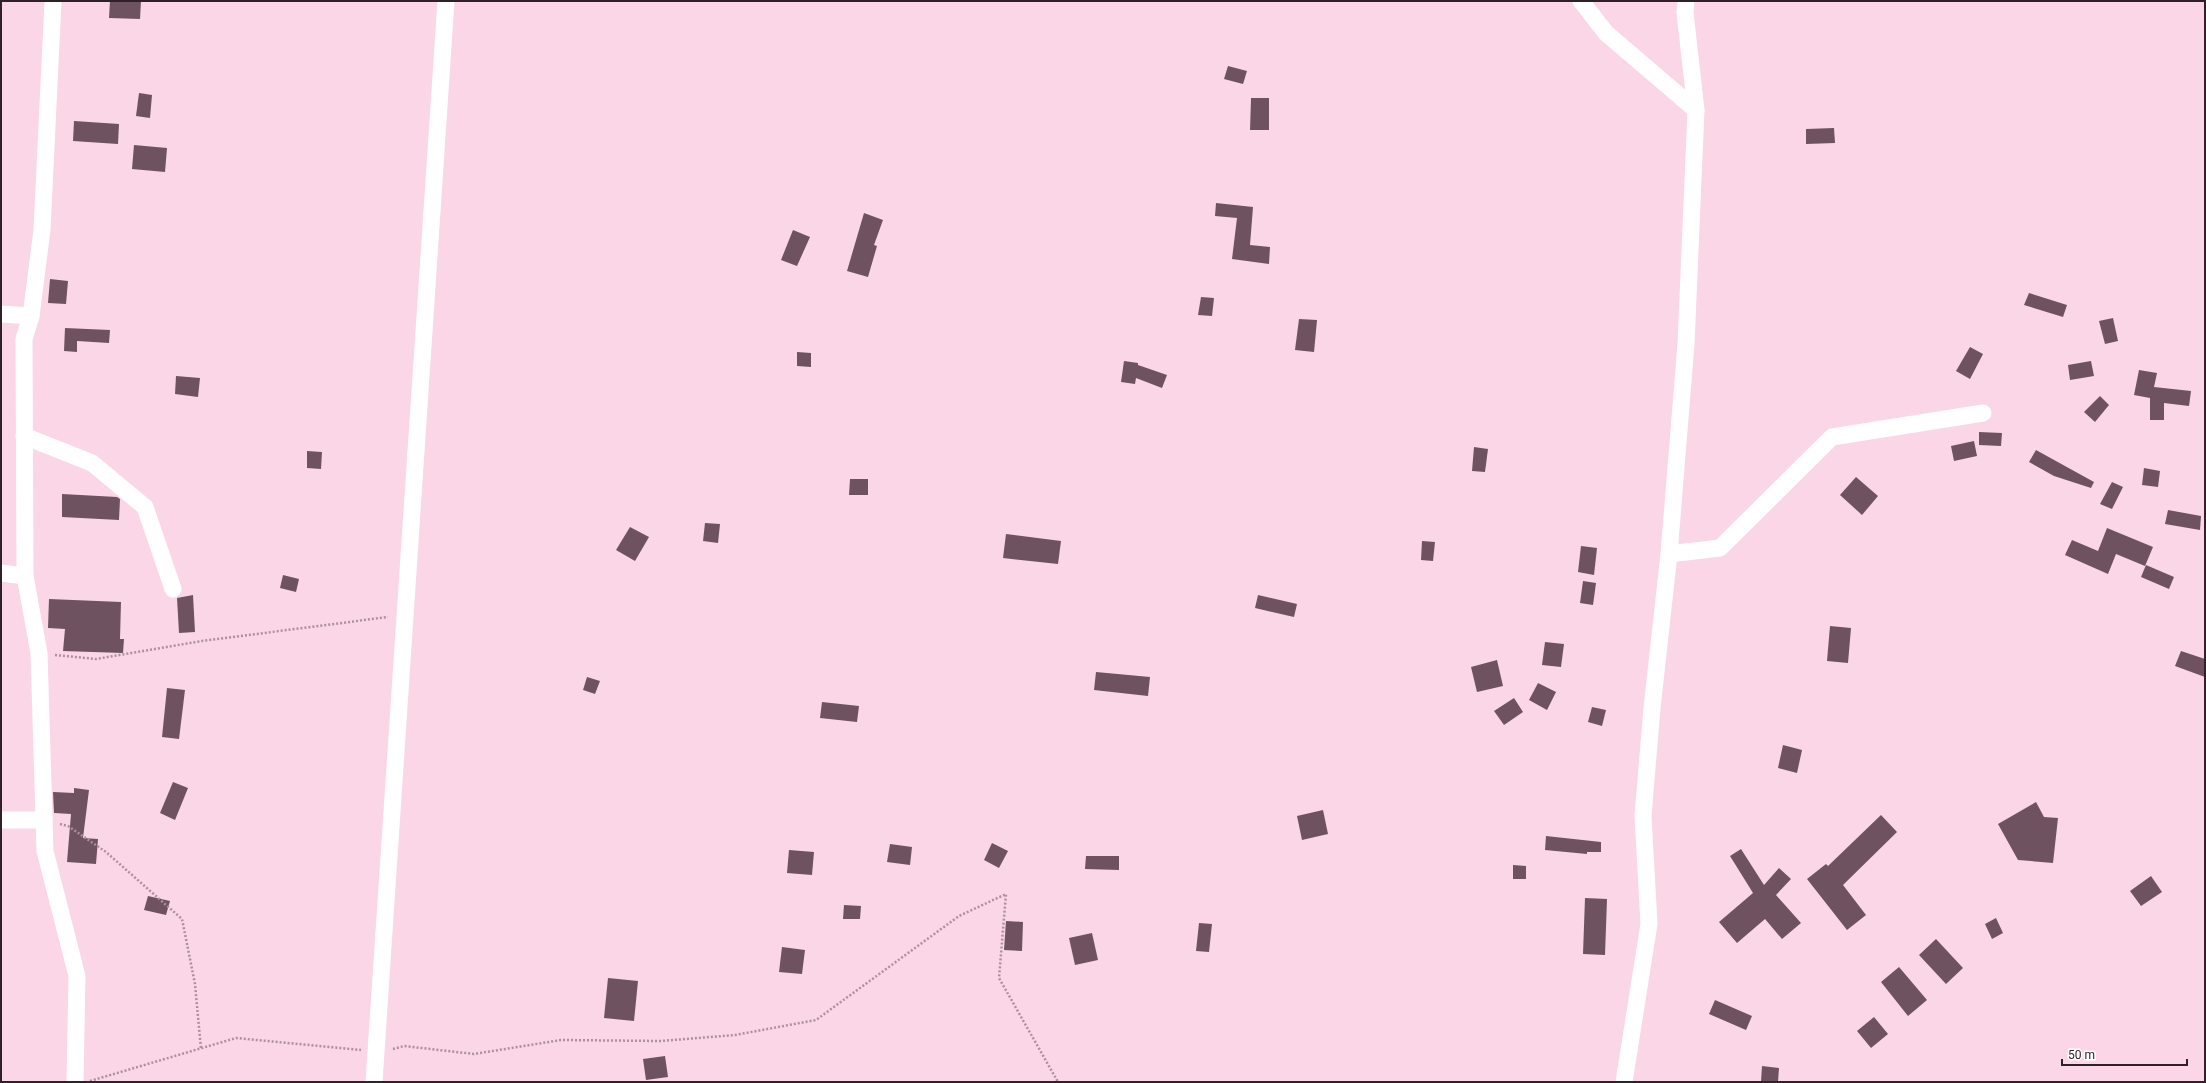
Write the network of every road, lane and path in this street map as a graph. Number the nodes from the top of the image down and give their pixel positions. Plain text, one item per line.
1 (53, 1) edge
2 (446, 1) edge
3 (1581, 1) edge
4 (1686, 1) edge
5 (1696, 110) junction
6 (1, 314) edge
7 (31, 316) junction
8 (1983, 413) dead end
9 (24, 436) junction
10 (1669, 554) junction
11 (1, 573) edge
12 (25, 576) junction
13 (173, 589) dead end
14 (405, 614) junction
15 (39, 653) junction
16 (1, 820) edge
17 (44, 820) junction
18 (201, 1049) junction
19 (375, 1052) junction
20 (75, 1082) edge
21 (86, 1082) edge
22 (374, 1082) edge
23 (1058, 1082) edge
24 (1624, 1082) edge

1 - 7 street
2 - 14 street
3 - 5 street
4 - 5 street
5 - 10 street
6 - 7 street
7 - 9 street
8 - 10 street
9 - 12 street
9 - 13 street
10 - 24 street
11 - 12 street
12 - 15 street
14 - 15 path
14 - 19 street
15 - 17 street
16 - 17 street
17 - 18 path
17 - 20 street
18 - 19 path
18 - 21 path
19 - 22 street
19 - 23 path

